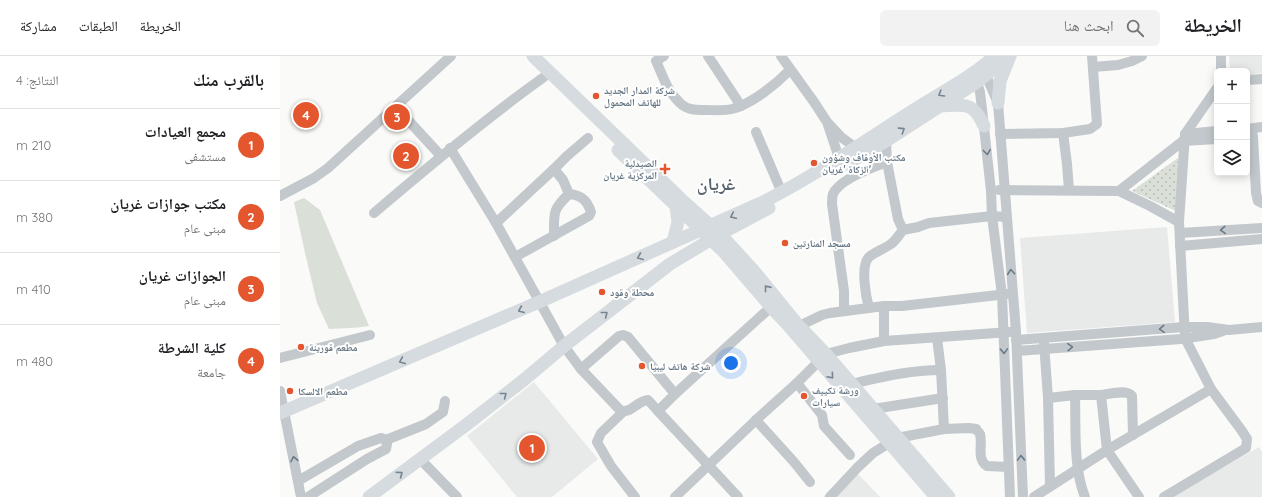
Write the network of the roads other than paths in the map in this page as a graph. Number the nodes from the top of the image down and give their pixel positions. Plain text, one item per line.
1 (451, 56) edge
2 (522, 56) edge
3 (533, 56) edge
4 (708, 56) edge
5 (781, 56) edge
6 (995, 56) edge
7 (1010, 56) edge
8 (1092, 56) edge
9 (1142, 56) edge
10 (1221, 56) edge
11 (657, 58) edge
12 (1093, 67) junction
13 (1221, 68) edge
14 (790, 70) junction
15 (980, 74) junction
16 (544, 77) junction
17 (1262, 79) edge
18 (1250, 80) edge
19 (1214, 92) edge
20 (998, 103) junction
21 (741, 106) junction
22 (940, 106) junction
23 (396, 107) junction
24 (827, 122) junction
25 (984, 126) junction
26 (1262, 127) edge
27 (756, 132) dead end
28 (1214, 132) edge
29 (1063, 133) junction
30 (1000, 134) junction
31 (1252, 134) edge
32 (1184, 137) junction
33 (588, 138) dead end
34 (1214, 139) edge
35 (886, 141) junction
36 (450, 148) junction
37 (856, 148) junction
38 (441, 156) junction
39 (840, 158) junction
40 (887, 162) junction
41 (554, 169) junction
42 (991, 190) junction
43 (1004, 190) junction
44 (1069, 190) junction
45 (1119, 191) junction
46 (782, 192) junction
47 (569, 194) junction
48 (280, 196) edge
49 (1262, 203) edge
50 (676, 206) junction
51 (374, 213) dead end
52 (992, 216) junction
53 (1006, 217) junction
54 (1179, 222) junction
55 (496, 223) junction
56 (737, 225) junction
57 (1262, 228) edge
58 (903, 230) junction
59 (711, 232) junction
60 (1180, 233) junction
61 (554, 236) junction
62 (1262, 239) edge
63 (667, 245) junction
64 (1180, 246) junction
65 (734, 250) junction
66 (515, 257) junction
67 (670, 264) junction
68 (1007, 294) junction
69 (540, 302) junction
70 (884, 306) junction
71 (771, 307) junction
72 (869, 308) junction
73 (844, 311) junction
74 (793, 323) junction
75 (1184, 327) junction
76 (1262, 328) edge
77 (1229, 330) junction
78 (1004, 332) junction
79 (370, 335) dead end
80 (1016, 336) junction
81 (937, 338) junction
82 (1044, 338) junction
83 (1185, 338) junction
84 (884, 341) junction
85 (564, 346) junction
86 (1044, 349) junction
87 (1017, 351) junction
88 (280, 358) edge
89 (822, 358) junction
90 (582, 369) junction
91 (941, 370) junction
92 (797, 383) junction
93 (851, 384) junction
94 (1211, 389) junction
95 (280, 391) edge
96 (675, 394) junction
97 (1075, 395) junction
98 (1101, 395) junction
99 (943, 398) junction
100 (1048, 398) junction
101 (445, 401) dead end
102 (873, 409) junction
103 (658, 411) junction
104 (282, 412) edge
105 (623, 412) junction
106 (756, 420) junction
107 (944, 429) junction
108 (1133, 435) junction
109 (386, 440) junction
110 (893, 440) junction
111 (1107, 450) junction
112 (850, 456) dead end
113 (420, 459) junction
114 (709, 465) junction
115 (1008, 467) junction
116 (1077, 468) junction
117 (298, 481) junction
118 (810, 482) dead end
119 (1050, 486) junction
120 (301, 497) edge
121 (308, 497) edge
122 (369, 497) edge
123 (457, 497) edge
124 (635, 497) edge
125 (675, 497) edge
126 (738, 497) edge
127 (830, 497) edge
128 (936, 497) edge
129 (949, 497) edge
130 (1010, 497) edge
131 (1023, 497) edge
132 (1034, 497) edge
133 (1085, 497) edge
134 (1139, 497) edge
135 (1164, 497) edge

1 - 23 street
2 - 16 main road
3 - 59 main road
4 - 21 street
5 - 14 street
6 - 15 main road
7 - 15 main road
7 - 20 main road
8 - 12 street
9 - 12 street
10 - 13 street
11 - 21 street
12 - 29 street
14 - 21 street
14 - 24 street
15 - 20 street
15 - 22 main road
15 - 25 street
15 -> 37 main road
16 - 36 street
16 - 50 main road
17 - 18 street
19 - 32 street
20 - 30 street
22 - 25 main road
35 -> 22 main road
23 - 38 street
23 - 48 street
24 - 37 street
24 - 39 street
25 -> 42 street
26 - 31 street
27 - 46 street
28 - 32 street
29 - 30 street
29 - 44 street
30 - 43 street
31 - 49 street
32 - 34 street
32 - 45 street
32 - 54 street
33 - 41 street
35 - 40 street
35 - 56 main road
36 - 38 street
36 - 55 street
37 - 39 main road
38 - 51 street
39 - 46 main road
40 - 58 street
40 - 73 street
41 - 47 street
41 - 55 street
42 - 43 street
42 - 52 street
43 - 44 street
43 - 53 street
44 - 45 street
45 - 54 street
46 -> 59 main road
47 - 61 street
47 - 61 street
50 - 59 main road
50 - 63 main road
52 - 53 street
52 - 58 street
52 - 68 street
68 -> 53 street
54 - 60 street
55 - 66 street
56 - 59 main road
56 - 65 main road
57 -> 60 street
58 - 72 street
59 - 63 main road
59 - 65 main road
59 - 67 main road
59 - 71 main road
60 - 64 street
61 - 66 street
62 - 64 street
63 - 67 main road
63 -> 69 main road
64 - 75 street
74 -> 65 main road
66 - 69 street
85 -> 67 main road
68 - 70 street
68 - 78 street
68 - 80 street
69 - 85 street
69 -> 104 main road
70 - 72 street
70 - 84 street
71 - 74 main road
71 - 96 street
72 - 73 street
73 - 74 street
74 - 89 main road
75 - 77 street
75 -> 82 street
75 - 83 street
76 - 77 street
77 - 83 street
78 - 80 street
78 - 81 street
78 -> 115 street
79 - 88 street
80 - 82 street
80 - 87 street
81 - 84 street
81 - 91 street
82 - 86 street
86 -> 83 street
83 - 94 street
84 - 89 street
85 - 90 street
113 -> 85 main road
86 - 87 street
86 - 100 street
131 -> 87 street
89 - 92 street
89 - 93 main road
89 -> 110 main road
90 - 96 street
90 - 105 street
91 - 93 street
91 - 99 street
92 - 106 street
92 - 112 street
93 - 102 main road
94 - 108 street
94 - 135 street
95 - 104 street
96 - 103 street
97 - 98 street
97 - 100 street
97 - 116 street
98 - 108 street
98 - 111 street
99 - 102 street
99 - 107 street
100 - 119 street
101 - 109 street
102 - 110 main road
103 - 105 street
103 - 114 street
117 -> 104 street
105 - 124 street
106 - 114 street
106 - 118 street
107 - 110 street
107 - 115 street
108 - 111 street
109 - 117 street
109 - 121 street
110 - 127 street
110 - 128 main road
110 - 129 main road
111 - 116 street
111 - 134 street
122 -> 113 main road
113 - 123 street
114 - 125 street
114 - 126 street
115 - 130 street
116 - 119 street
116 - 133 street
117 - 120 street
119 - 132 street

